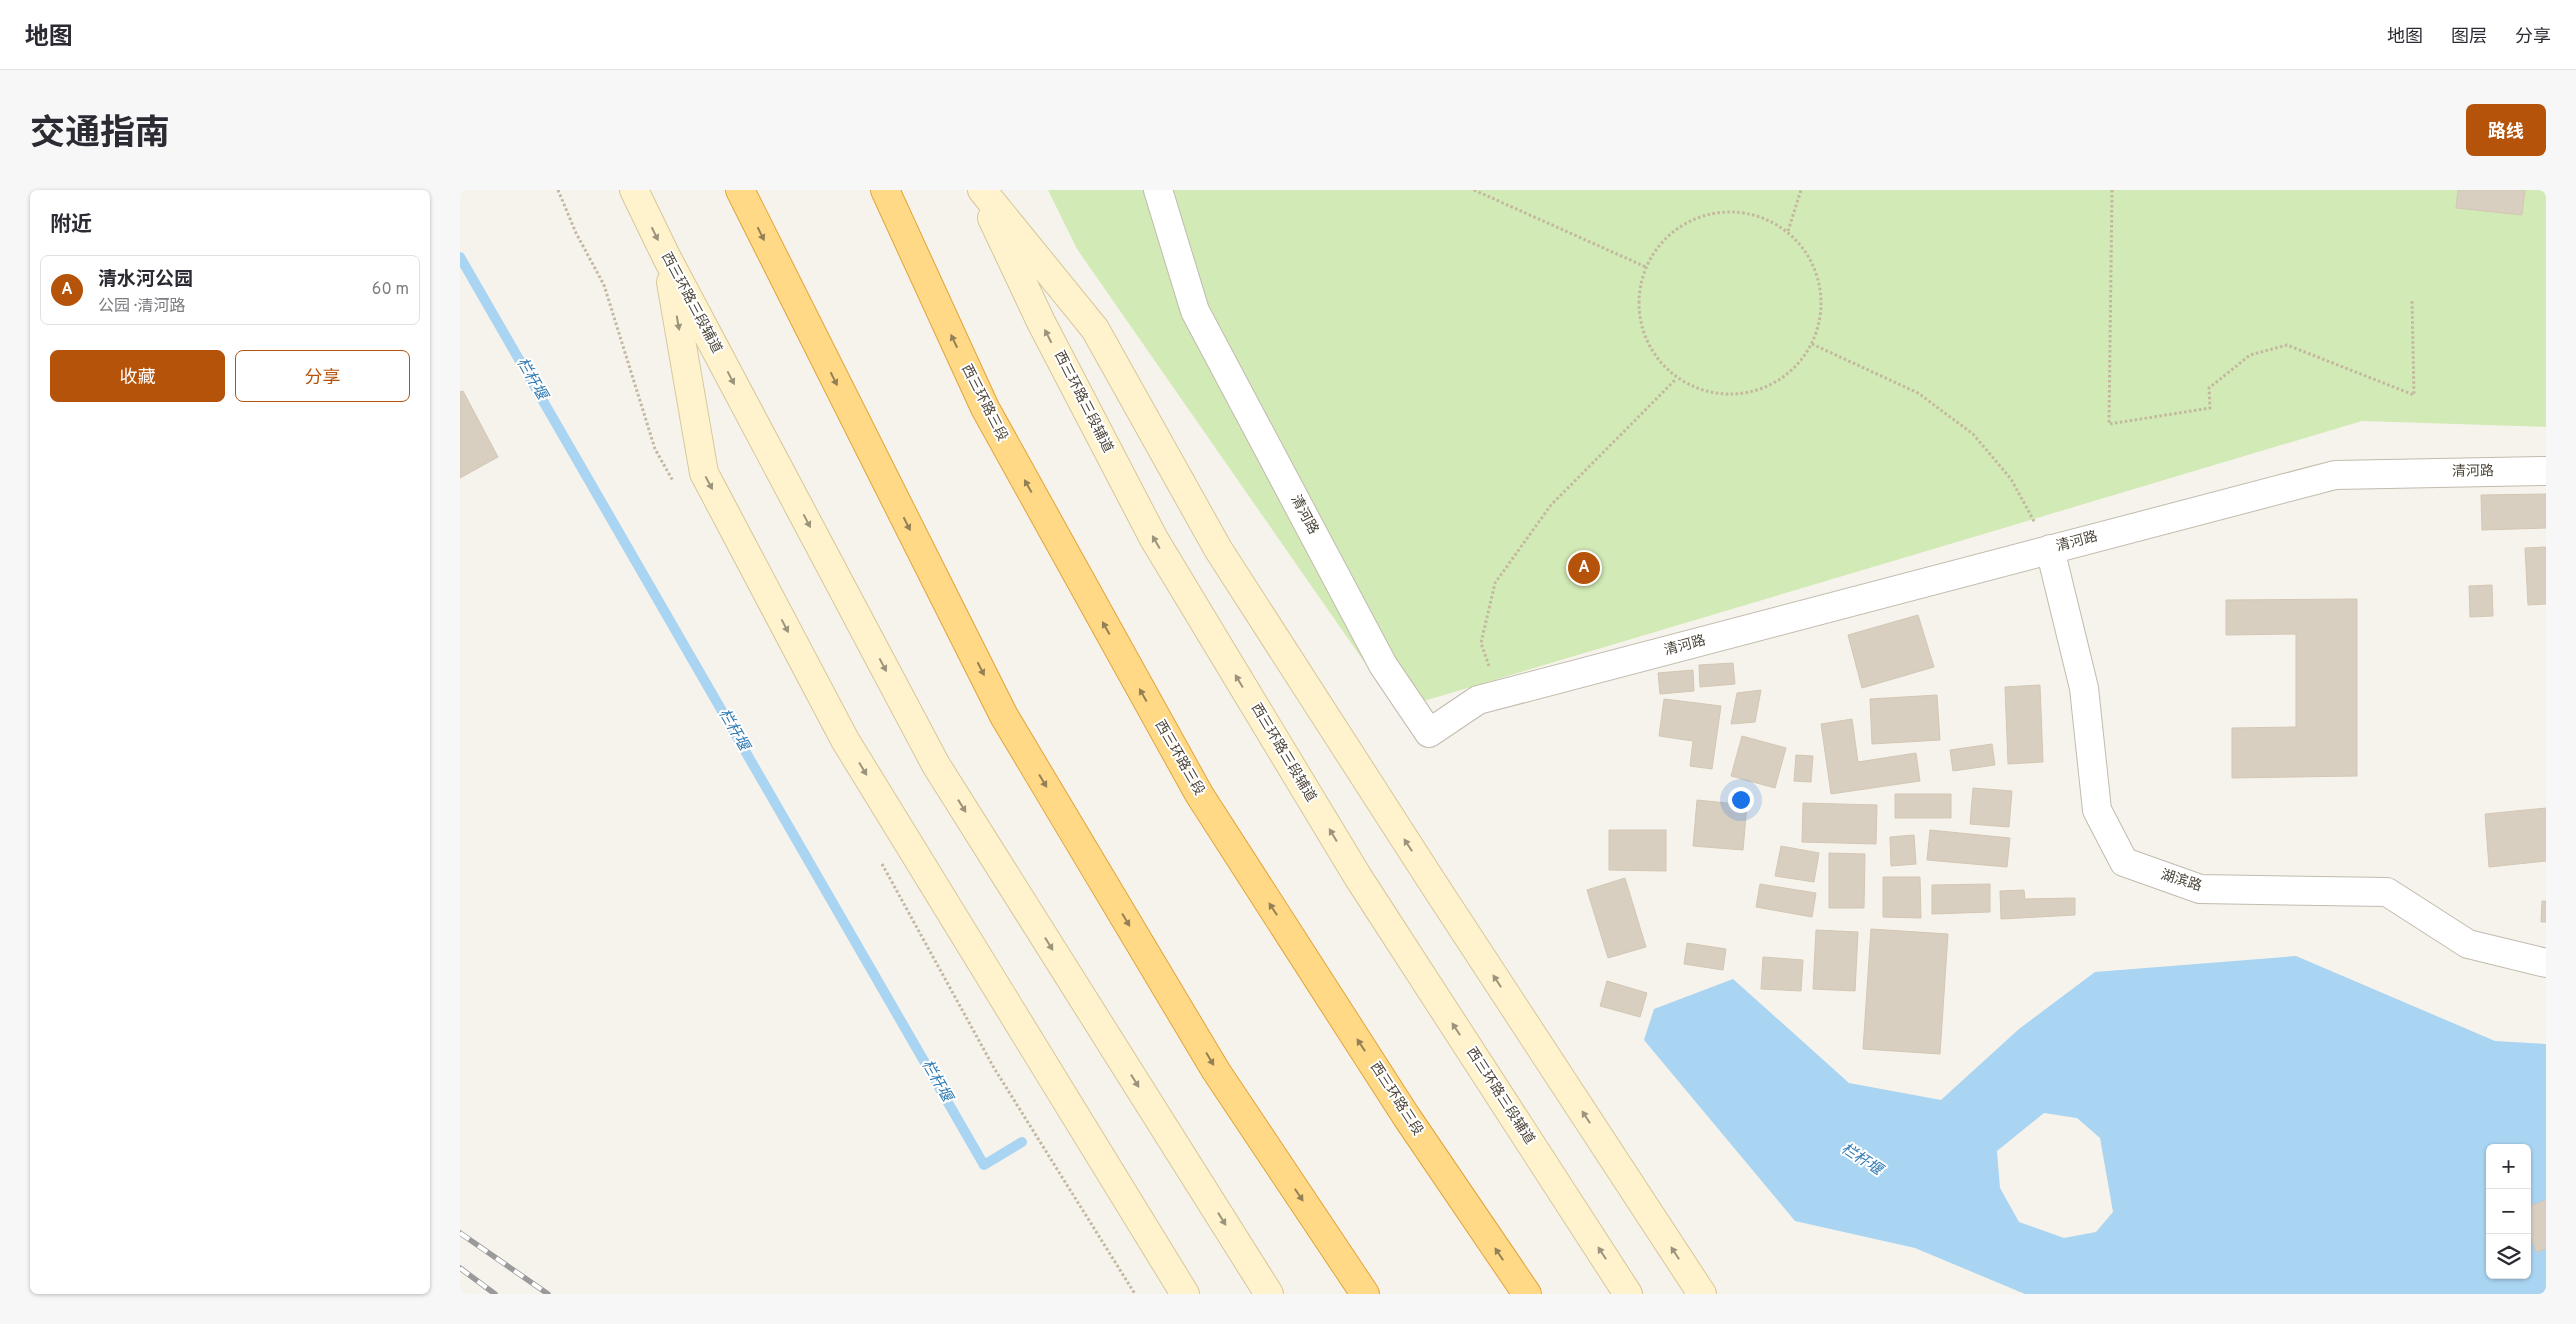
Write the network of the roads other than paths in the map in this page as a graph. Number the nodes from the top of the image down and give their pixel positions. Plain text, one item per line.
1 (634, 190) edge
2 (884, 190) edge
3 (978, 190) edge
4 (982, 190) edge
5 (1158, 190) edge
6 (741, 195) edge
7 (667, 258) junction
8 (2546, 471) edge
9 (2050, 550) junction
10 (2546, 963) edge
11 (1185, 1294) edge
12 (1269, 1294) edge
13 (1365, 1294) edge
14 (1527, 1294) edge
15 (1628, 1294) edge
16 (1702, 1294) edge

1 -> 7 main road, 西三环路三段辅道
14 -> 2 highway, 西三环路三段
15 -> 3 main road, 西三环路三段辅道
16 -> 4 main road
5 - 9 street, 清河路
6 -> 13 highway
7 -> 11 main road
7 -> 12 main road, 西三环路三段辅道
8 - 9 street, 清河路
9 - 10 street, 湖滨路

